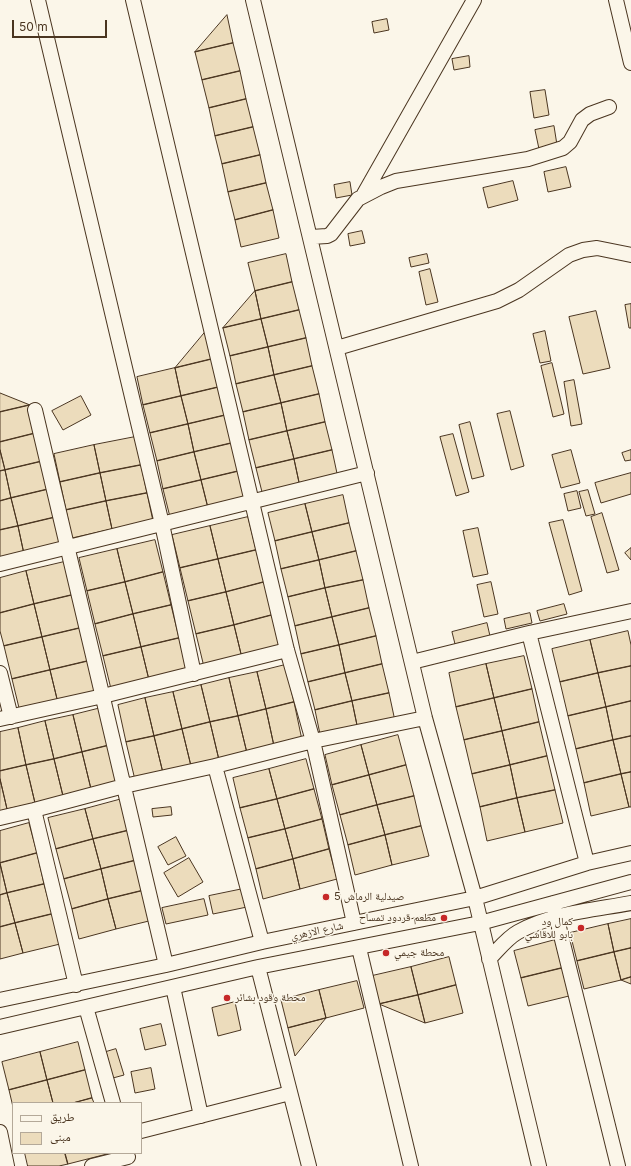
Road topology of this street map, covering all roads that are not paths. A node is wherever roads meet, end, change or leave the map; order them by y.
1 (38, 0) edge
2 (134, 0) edge
3 (254, 0) edge
4 (474, 0) edge
5 (616, 0) edge
6 (631, 63) edge
7 (609, 107) dead end
8 (364, 194) junction
9 (311, 237) junction
10 (631, 255) edge
11 (337, 348) junction
12 (35, 410) dead end
13 (367, 473) junction
14 (253, 501) junction
15 (162, 524) junction
16 (68, 548) junction
17 (0, 564) edge
18 (631, 611) edge
19 (529, 633) junction
20 (287, 650) junction
21 (412, 662) junction
22 (0, 673) edge
23 (194, 674) junction
24 (103, 696) junction
25 (5, 718) edge
26 (425, 718) junction
27 (314, 741) junction
28 (215, 766) junction
29 (124, 786) junction
30 (34, 810) junction
31 (0, 818) edge
32 (631, 853) edge
33 (587, 863) junction
34 (631, 882) edge
35 (475, 898) junction
36 (631, 903) edge
37 (555, 910) junction
38 (354, 923) junction
39 (480, 923) junction
40 (262, 942) junction
41 (359, 948) junction
42 (489, 959) junction
43 (166, 965) junction
44 (258, 967) junction
45 (76, 985) junction
46 (173, 987) junction
47 (0, 1000) edge
48 (86, 1007) junction
49 (0, 1027) edge
50 (290, 1093) junction
51 (113, 1102) edge
52 (201, 1116) junction
53 (142, 1131) edge
54 (0, 1132) edge
55 (129, 1159) edge
56 (7, 1166) edge
57 (92, 1166) edge
58 (309, 1166) edge
59 (411, 1166) edge
60 (539, 1166) edge
61 (618, 1166) edge

1 - 15 street
2 - 14 street
3 - 9 street
4 - 8 street
5 - 6 street
7 - 8 street
8 - 9 street
9 - 11 street
10 - 11 street
11 - 13 street
12 - 16 street
13 - 14 street
13 - 21 street
14 - 15 street
14 - 20 street
15 - 16 street
15 - 23 street
16 - 17 street
16 - 24 street
18 - 19 street
19 - 21 street
19 - 33 street
20 - 23 street
20 - 27 street
21 - 26 street
22 - 25 street
23 - 24 street
24 - 25 street
24 - 29 street
26 - 27 street
26 - 35 street
27 - 28 street
27 - 38 street
28 - 29 street
28 - 40 street
29 - 30 street
29 - 43 street
30 - 31 street
30 - 45 street
32 - 33 street, شارع الازهري
33 - 35 street, شارع الازهري
34 - 37 street
35 - 38 street, شارع الازهري
35 - 39 street
36 - 37 street
37 - 39 street
37 - 42 street
37 - 61 street
38 - 40 street, شارع الازهري
39 - 41 street
39 - 42 street
40 - 43 street, شارع الازهري
41 - 44 street
41 - 59 street
42 - 60 street
43 - 45 street, شارع الازهري
44 - 46 street
44 - 50 street
45 - 47 street, شارع الازهري
46 - 48 street
46 - 52 street
48 - 49 street
48 - 51 street
50 - 52 street
50 - 58 street
52 - 53 street
54 - 56 street
55 - 57 street

